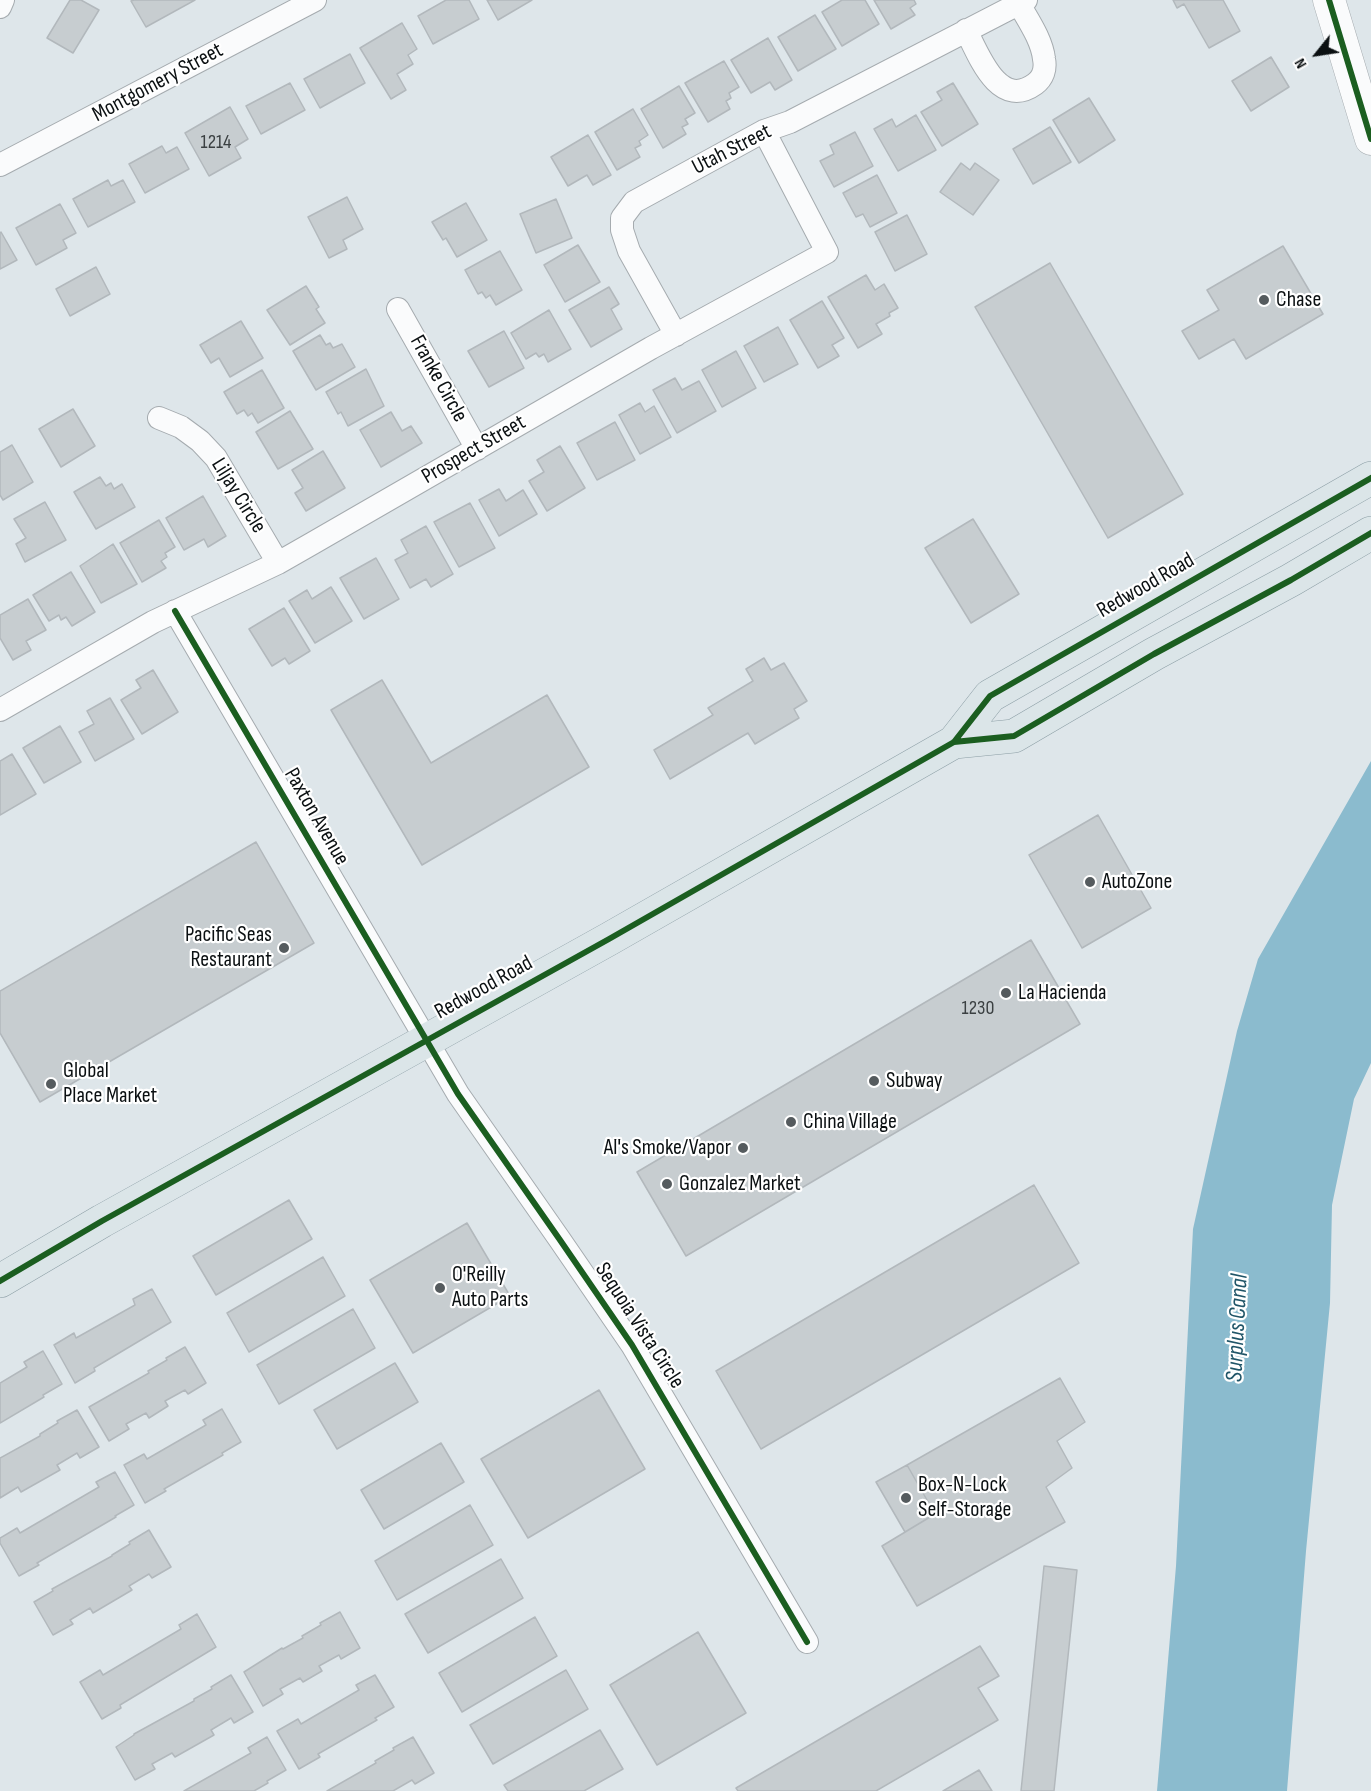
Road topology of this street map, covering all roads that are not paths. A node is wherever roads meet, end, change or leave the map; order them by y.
1 (3, 0) edge
2 (315, 0) edge
3 (1329, 0) edge
4 (1023, 2) edge
5 (0, 7) edge
6 (966, 30) junction
7 (764, 131) junction
8 (1371, 139) edge
9 (0, 165) edge
10 (398, 309) dead end
11 (676, 335) junction
12 (159, 418) dead end
13 (477, 448) junction
14 (1371, 478) edge
15 (1371, 533) edge
16 (278, 563) junction
17 (175, 611) junction
18 (0, 710) edge
19 (954, 742) junction
20 (425, 1041) junction
21 (0, 1281) edge
22 (807, 1642) dead end

1 - 5 street
2 - 9 street, Montgomery Street
3 - 8 main road
4 - 6 street, Utah Street
4 - 6 street, Utah Street
6 - 7 street, Utah Street
7 - 11 street, Utah Street
7 - 11 street, Prospect Street
10 - 13 street, Franke Circle
11 - 13 street, Prospect Street
12 - 16 street, Liljay Circle
13 - 16 street, Prospect Street
14 - 19 main road, Redwood Road
15 - 19 main road, Redwood Road
16 - 17 street, Prospect Street
17 - 18 street, Prospect Street
17 - 20 street, Paxton Avenue
19 - 20 main road, Redwood Road
20 - 21 main road, Redwood Road
20 - 22 street, Sequoia Vista Circle

